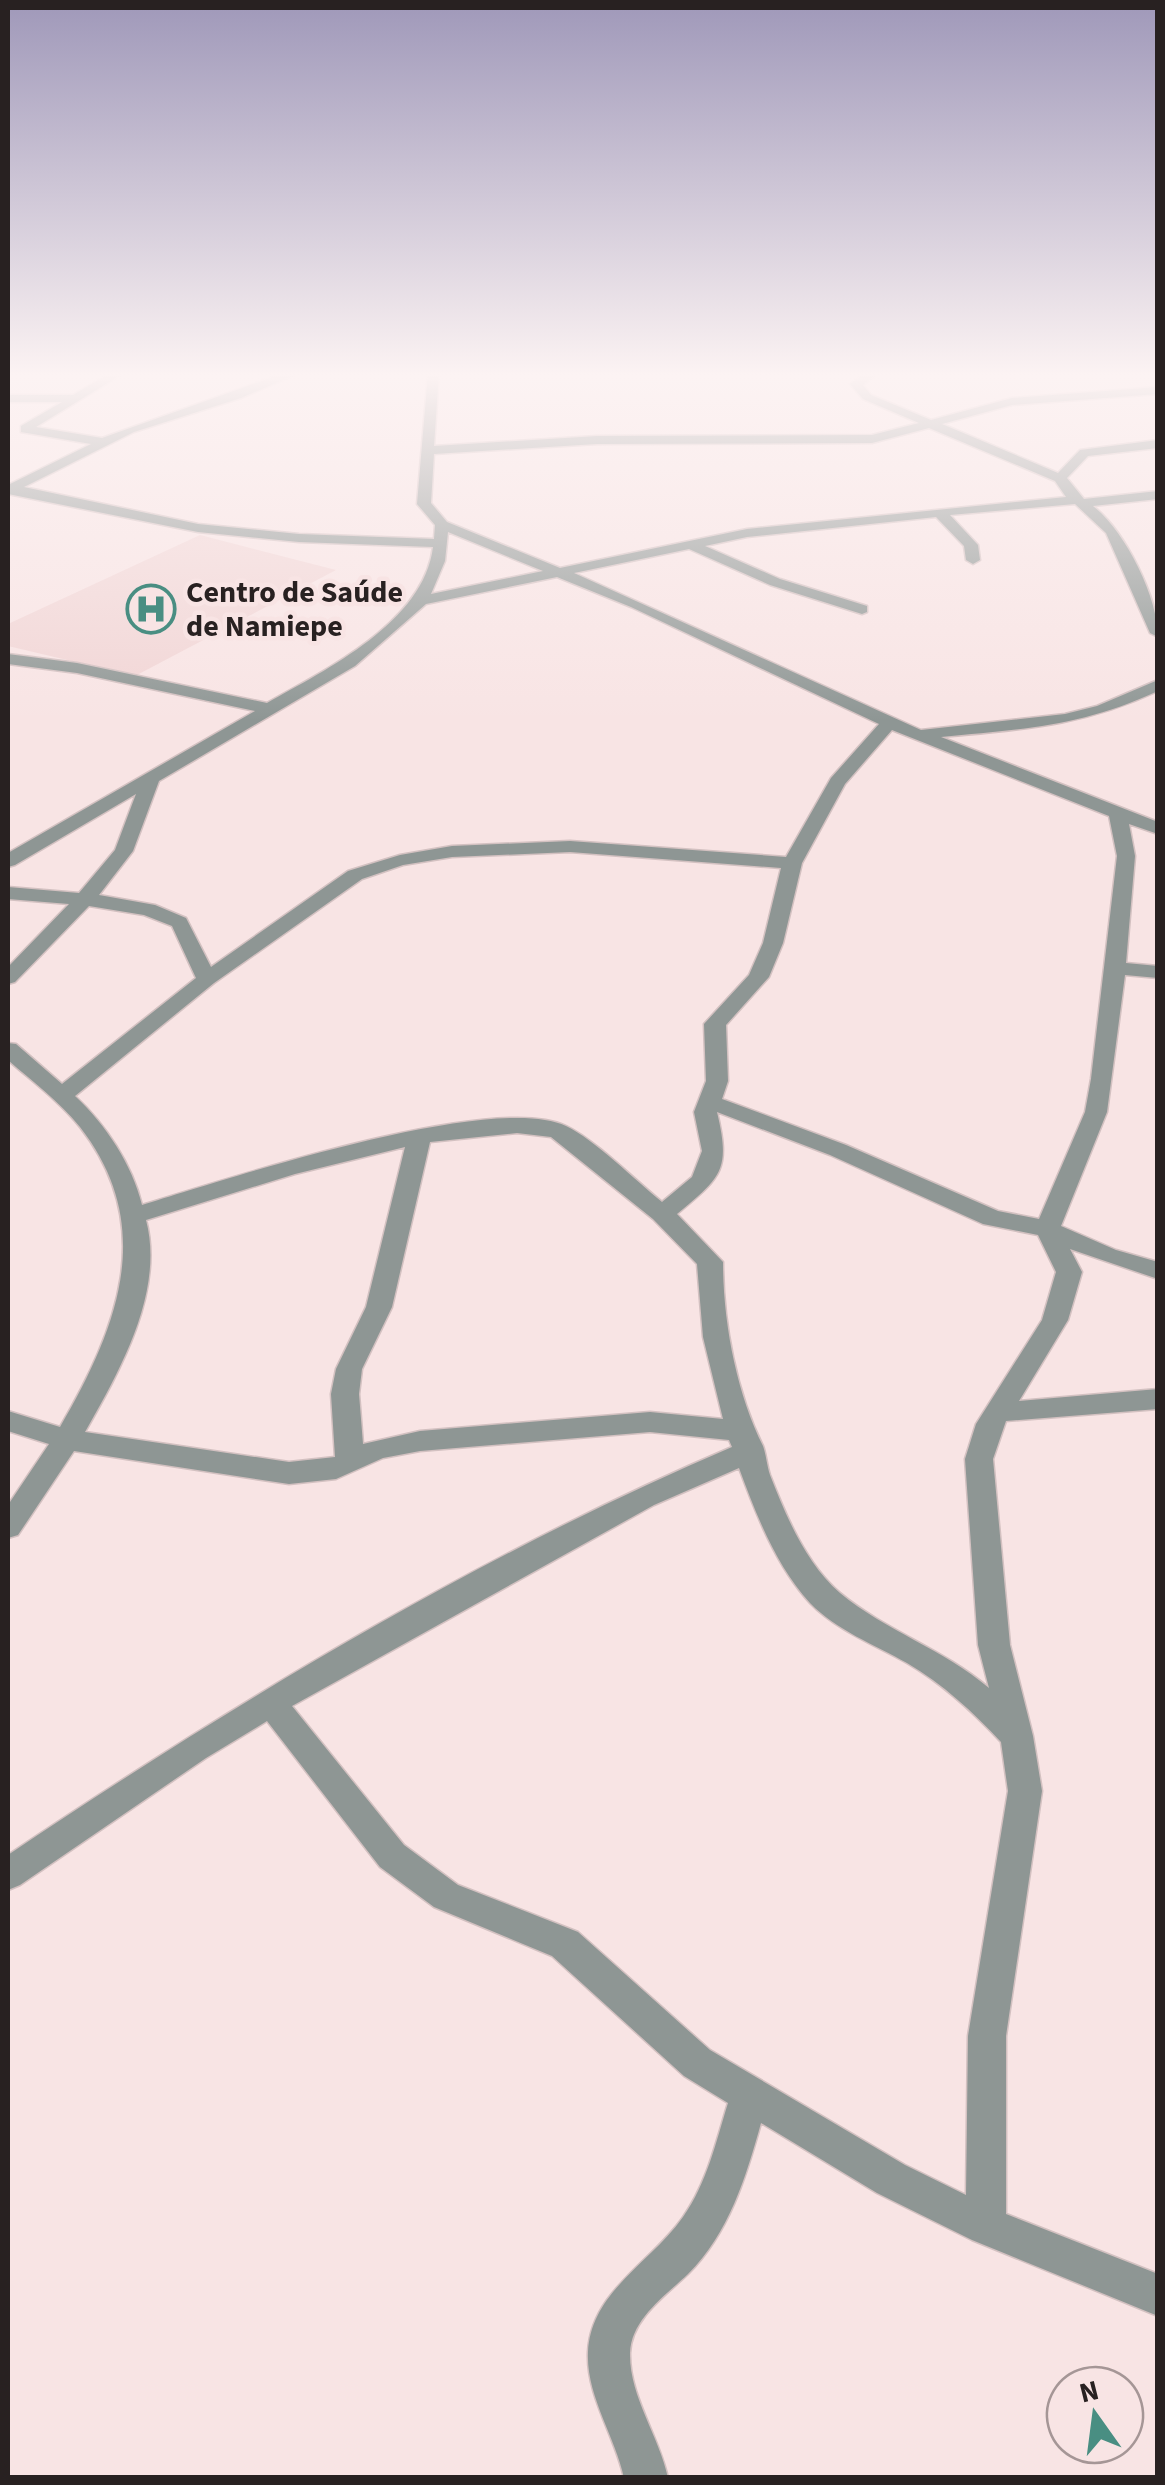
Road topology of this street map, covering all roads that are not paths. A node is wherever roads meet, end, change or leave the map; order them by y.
1 (9, 489) edge
2 (426, 489) edge
3 (1069, 489) edge
4 (1158, 495) edge
5 (1079, 502) junction
6 (938, 511) junction
7 (442, 534) junction
8 (691, 544) junction
9 (973, 560) dead end
10 (566, 574) junction
11 (421, 601) junction
12 (862, 609) dead end
13 (1154, 623) edge
14 (8, 659) edge
15 (1158, 685) edge
16 (270, 709) junction
17 (889, 723) junction
18 (920, 734) junction
19 (151, 778) junction
20 (1118, 815) junction
21 (1158, 829) edge
22 (8, 861) edge
23 (792, 864) junction
24 (8, 894) edge
25 (83, 900) junction
26 (1114, 968) junction
27 (1158, 972) edge
28 (8, 978) edge
29 (207, 979) junction
30 (8, 1049) edge
31 (60, 1097) junction
32 (707, 1102) junction
33 (419, 1139) junction
34 (662, 1214) junction
35 (135, 1216) junction
36 (1047, 1229) junction
37 (1158, 1271) edge
38 (1158, 1399) edge
39 (998, 1412) junction
40 (8, 1421) edge
41 (66, 1439) junction
42 (747, 1441) junction
43 (350, 1464) junction
44 (8, 1527) edge
45 (270, 1702) junction
46 (1018, 1736) junction
47 (8, 1874) edge
48 (749, 2096) junction
49 (986, 2226) junction
50 (1158, 2295) edge
51 (646, 2478) edge

1 - 7 street
2 - 7 street
3 - 5 street
4 - 5 street
5 - 6 street
5 - 13 street
6 - 8 street
6 - 9 street
7 - 10 street
7 - 11 street
8 - 10 street
8 - 12 street
10 - 11 street
10 - 17 street
11 - 16 street
14 - 16 street
15 - 18 street
16 - 19 street
17 - 18 street
17 - 23 street
18 - 20 street
19 - 22 street
19 - 25 street
20 - 21 street
20 - 26 street
23 - 29 street
23 - 32 street
24 - 25 street
25 - 28 street
25 - 29 street
26 - 27 street
26 - 36 street
29 - 31 street
30 - 31 street
31 - 35 street
32 - 34 street
32 - 36 street
33 - 34 street
33 - 35 street
33 - 43 street
34 - 42 street
35 - 41 street
36 - 37 street
36 - 39 street
38 - 39 street
39 - 46 street
40 - 41 street
41 - 43 street
41 - 44 street
42 - 43 street
42 - 45 street
42 - 46 street
45 - 47 street
45 - 48 street
46 - 49 street
48 - 49 street
48 - 51 street
49 - 50 street

